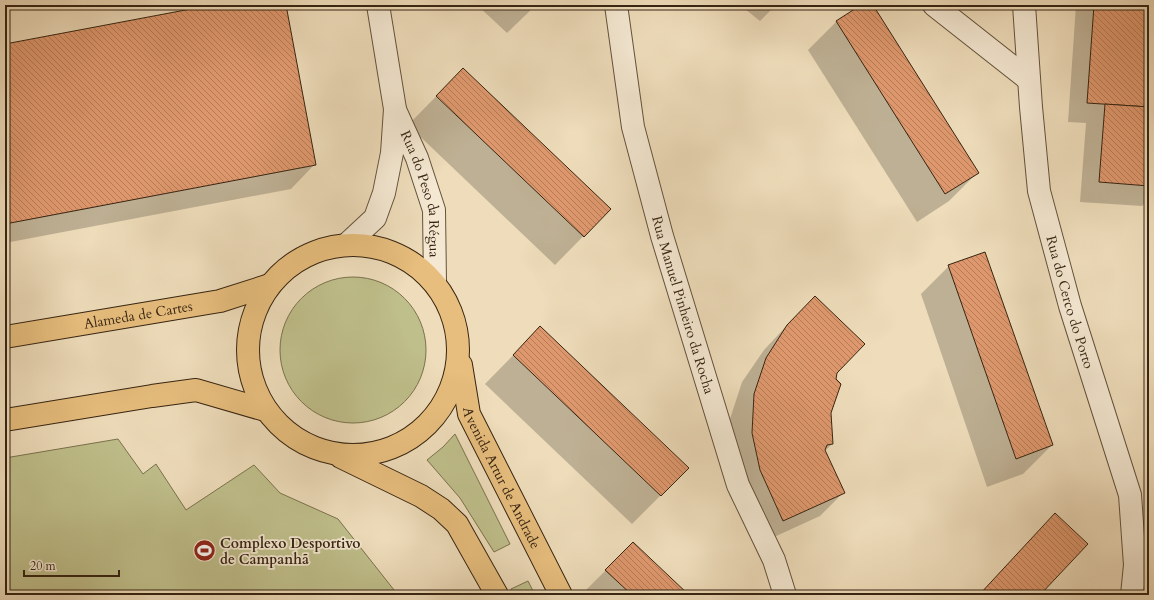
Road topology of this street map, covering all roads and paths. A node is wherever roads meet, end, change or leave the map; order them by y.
1 (378, 5) edge
2 (616, 5) edge
3 (934, 5) edge
4 (1024, 5) edge
5 (1029, 80) junction
6 (395, 109) junction
7 (346, 245) junction
8 (435, 282) junction
9 (270, 285) junction
10 (5, 337) edge
11 (459, 354) junction
12 (265, 410) junction
13 (5, 420) edge
14 (338, 455) junction
15 (497, 595) edge
16 (561, 595) edge
17 (785, 595) edge
18 (1132, 595) edge

1 - 6 street, Rua do Peso da Régua
2 - 17 street, Rua Manuel Pinheiro da Rocha
3 - 5 street
4 - 5 street, Rua do Cerco do Porto
5 - 18 street, Rua do Cerco do Porto
6 - 7 street, Rua do Peso da Régua
6 - 8 street, Rua do Peso da Régua
7 - 8 main road
7 - 9 main road
8 - 11 main road
9 - 10 main road, Alameda de Cartes
9 - 12 main road
11 - 14 main road
11 - 16 main road, Avenida Artur de Andrade
12 - 13 main road
12 - 14 main road
14 - 15 main road

